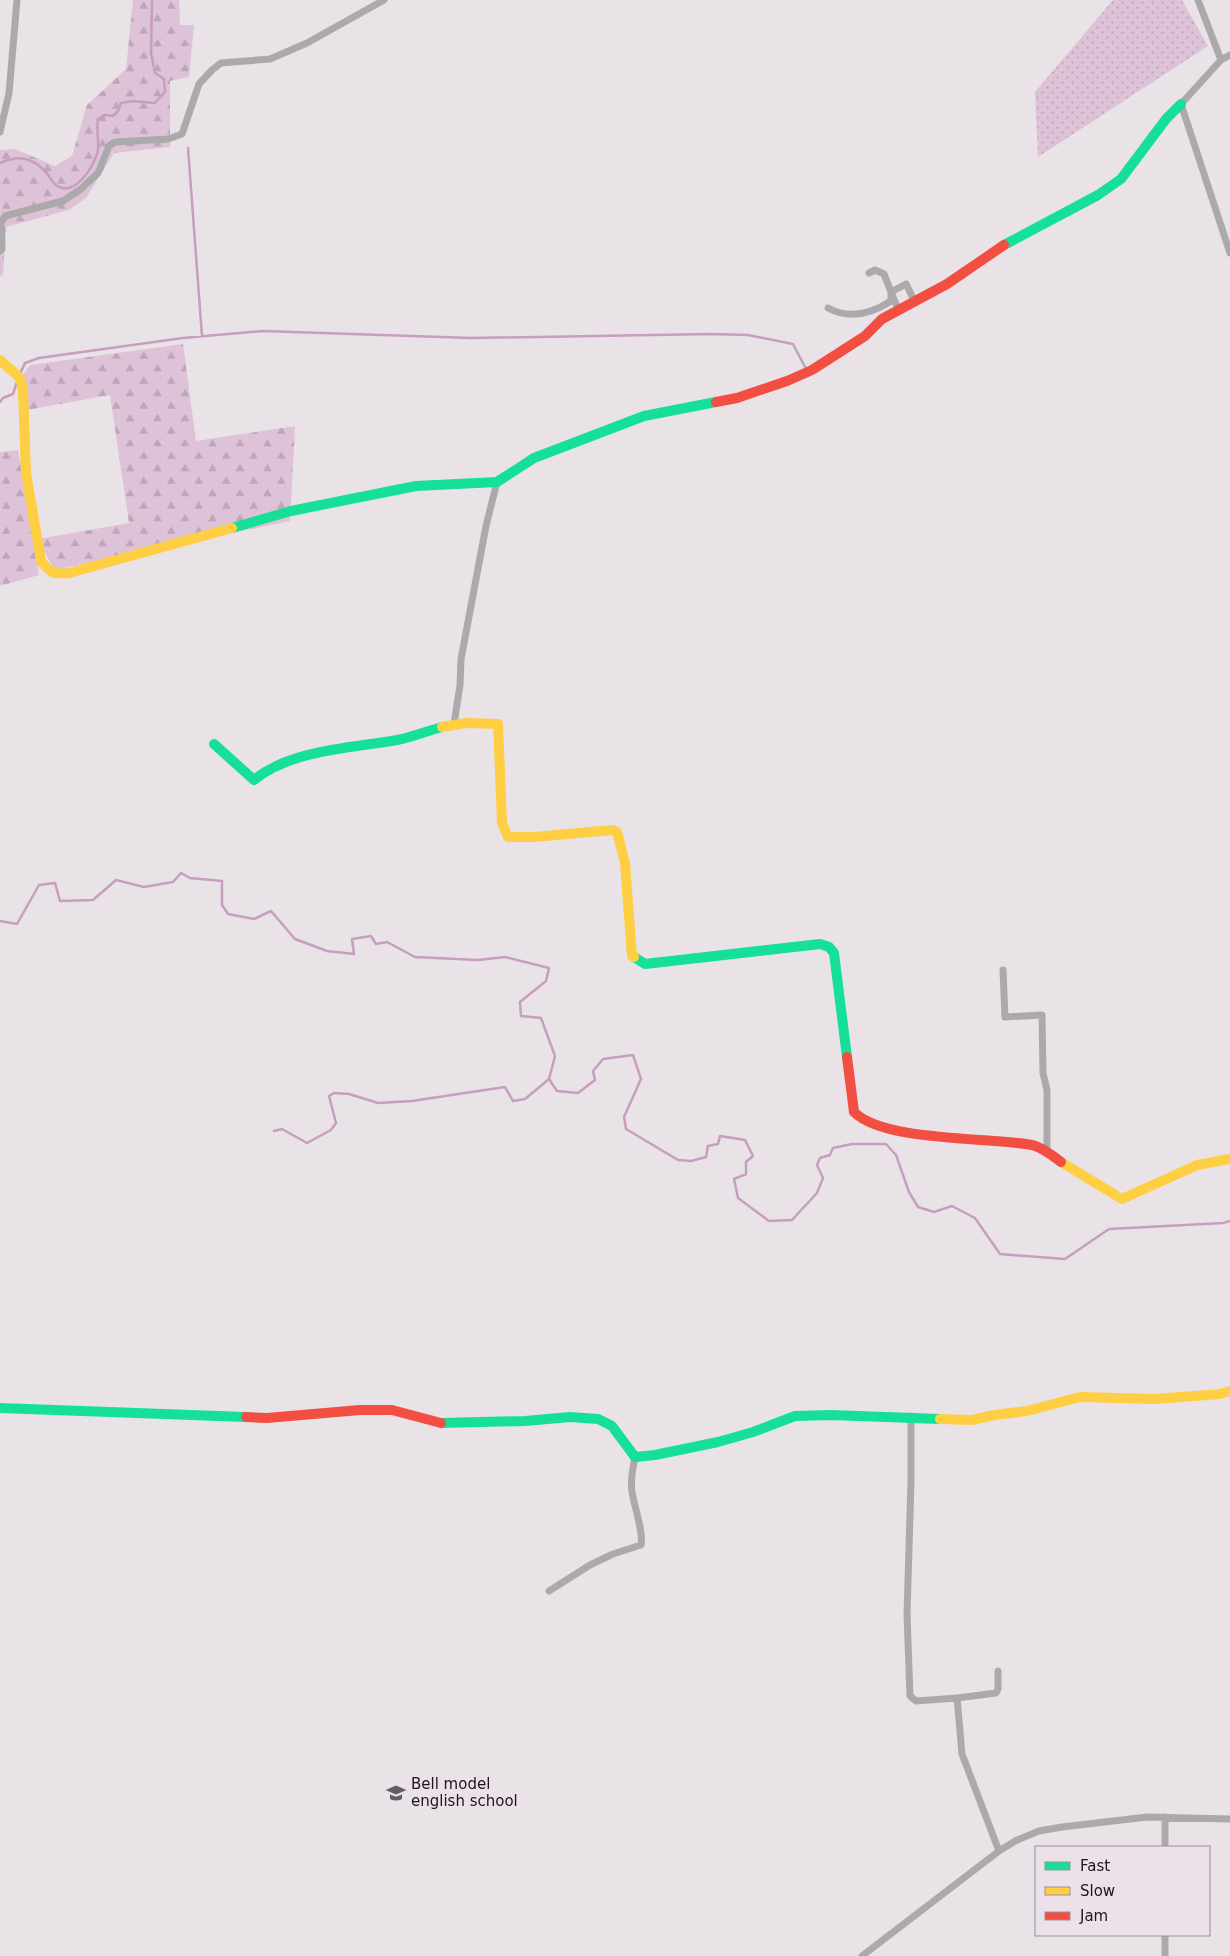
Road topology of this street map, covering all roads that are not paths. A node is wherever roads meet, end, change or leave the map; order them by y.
1 (17, 0) edge
2 (384, 0) edge
3 (1198, 0) edge
4 (1230, 55) edge
5 (1221, 60) junction
6 (1181, 104) junction
7 (0, 132) edge
8 (0, 251) edge
9 (1230, 253) edge
10 (869, 273) dead end
11 (891, 292) junction
12 (915, 302) junction
13 (828, 308) dead end
14 (899, 311) junction
15 (0, 360) edge
16 (497, 482) junction
17 (454, 724) junction
18 (214, 744) dead end
19 (1003, 970) dead end
20 (1047, 1152) junction
21 (1230, 1159) edge
22 (1230, 1391) edge
23 (0, 1408) edge
24 (911, 1416) junction
25 (635, 1457) junction
26 (549, 1591) dead end
27 (998, 1671) dead end
28 (957, 1698) junction
29 (1166, 1817) junction
30 (1230, 1819) edge
31 (1165, 1846) edge
32 (1000, 1851) junction
33 (1165, 1936) edge
34 (862, 1956) edge
35 (1164, 1956) edge

1 - 7 street
2 - 8 street
3 - 5 street
4 - 5 street
5 - 6 street
6 - 9 street
6 - 12 street
10 - 11 street
11 - 12 street
11 - 13 street
11 - 14 street
12 - 14 street
14 - 16 street
15 - 16 street
16 - 17 street
17 - 18 street
17 - 20 street
19 - 20 street
20 - 21 street
22 - 24 street
23 - 25 street
24 - 25 street
24 - 28 street
25 - 26 street
27 - 28 street
28 - 32 street
29 - 30 street
29 - 31 street
29 - 32 street
32 - 34 street
33 - 35 street

